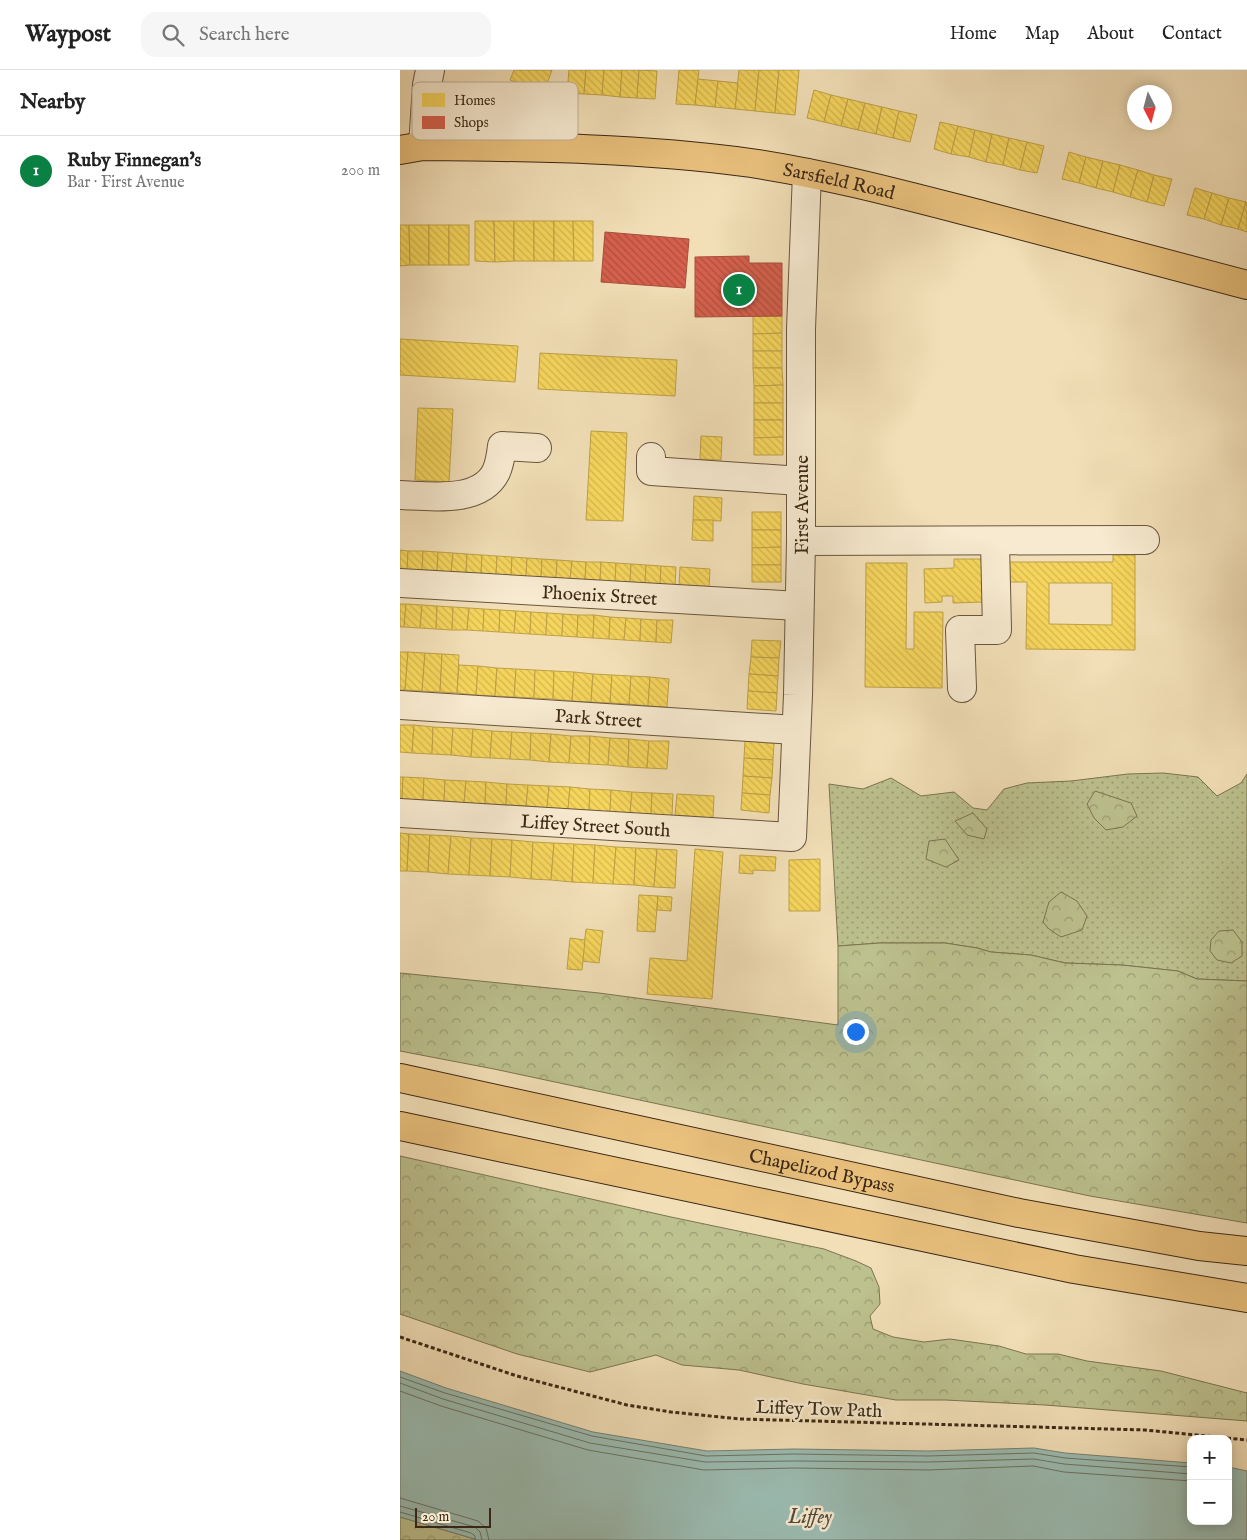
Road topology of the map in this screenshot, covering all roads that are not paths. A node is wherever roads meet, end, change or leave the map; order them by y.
1 (412, 133) edge
2 (408, 146) edge
3 (807, 173) junction
4 (1247, 285) edge
5 (537, 448) dead end
6 (651, 457) dead end
7 (802, 481) junction
8 (400, 495) edge
9 (1145, 540) dead end
10 (801, 541) junction
11 (995, 542) junction
12 (400, 583) edge
13 (799, 606) junction
14 (962, 688) dead end
15 (400, 705) edge
16 (796, 730) junction
17 (400, 812) edge
18 (792, 837) joint
19 (400, 1078) edge
20 (400, 1126) edge
21 (1247, 1251) edge
22 (1247, 1298) edge

1 - 2 street
2 - 3 main road, Sarsfield Road
3 - 4 main road, Sarsfield Road
3 - 7 street, First Avenue
5 - 8 street
6 - 7 street
7 - 10 street, First Avenue
9 - 11 street
10 - 11 street
10 - 13 street, First Avenue
11 - 14 street
12 - 13 street, Phoenix Street
13 - 16 street, First Avenue
15 - 16 street, Park Street
16 - 18 street, First Avenue
17 - 18 street, Liffey Street South
19 - 21 main road, Chapelizod Bypass
20 - 22 main road

